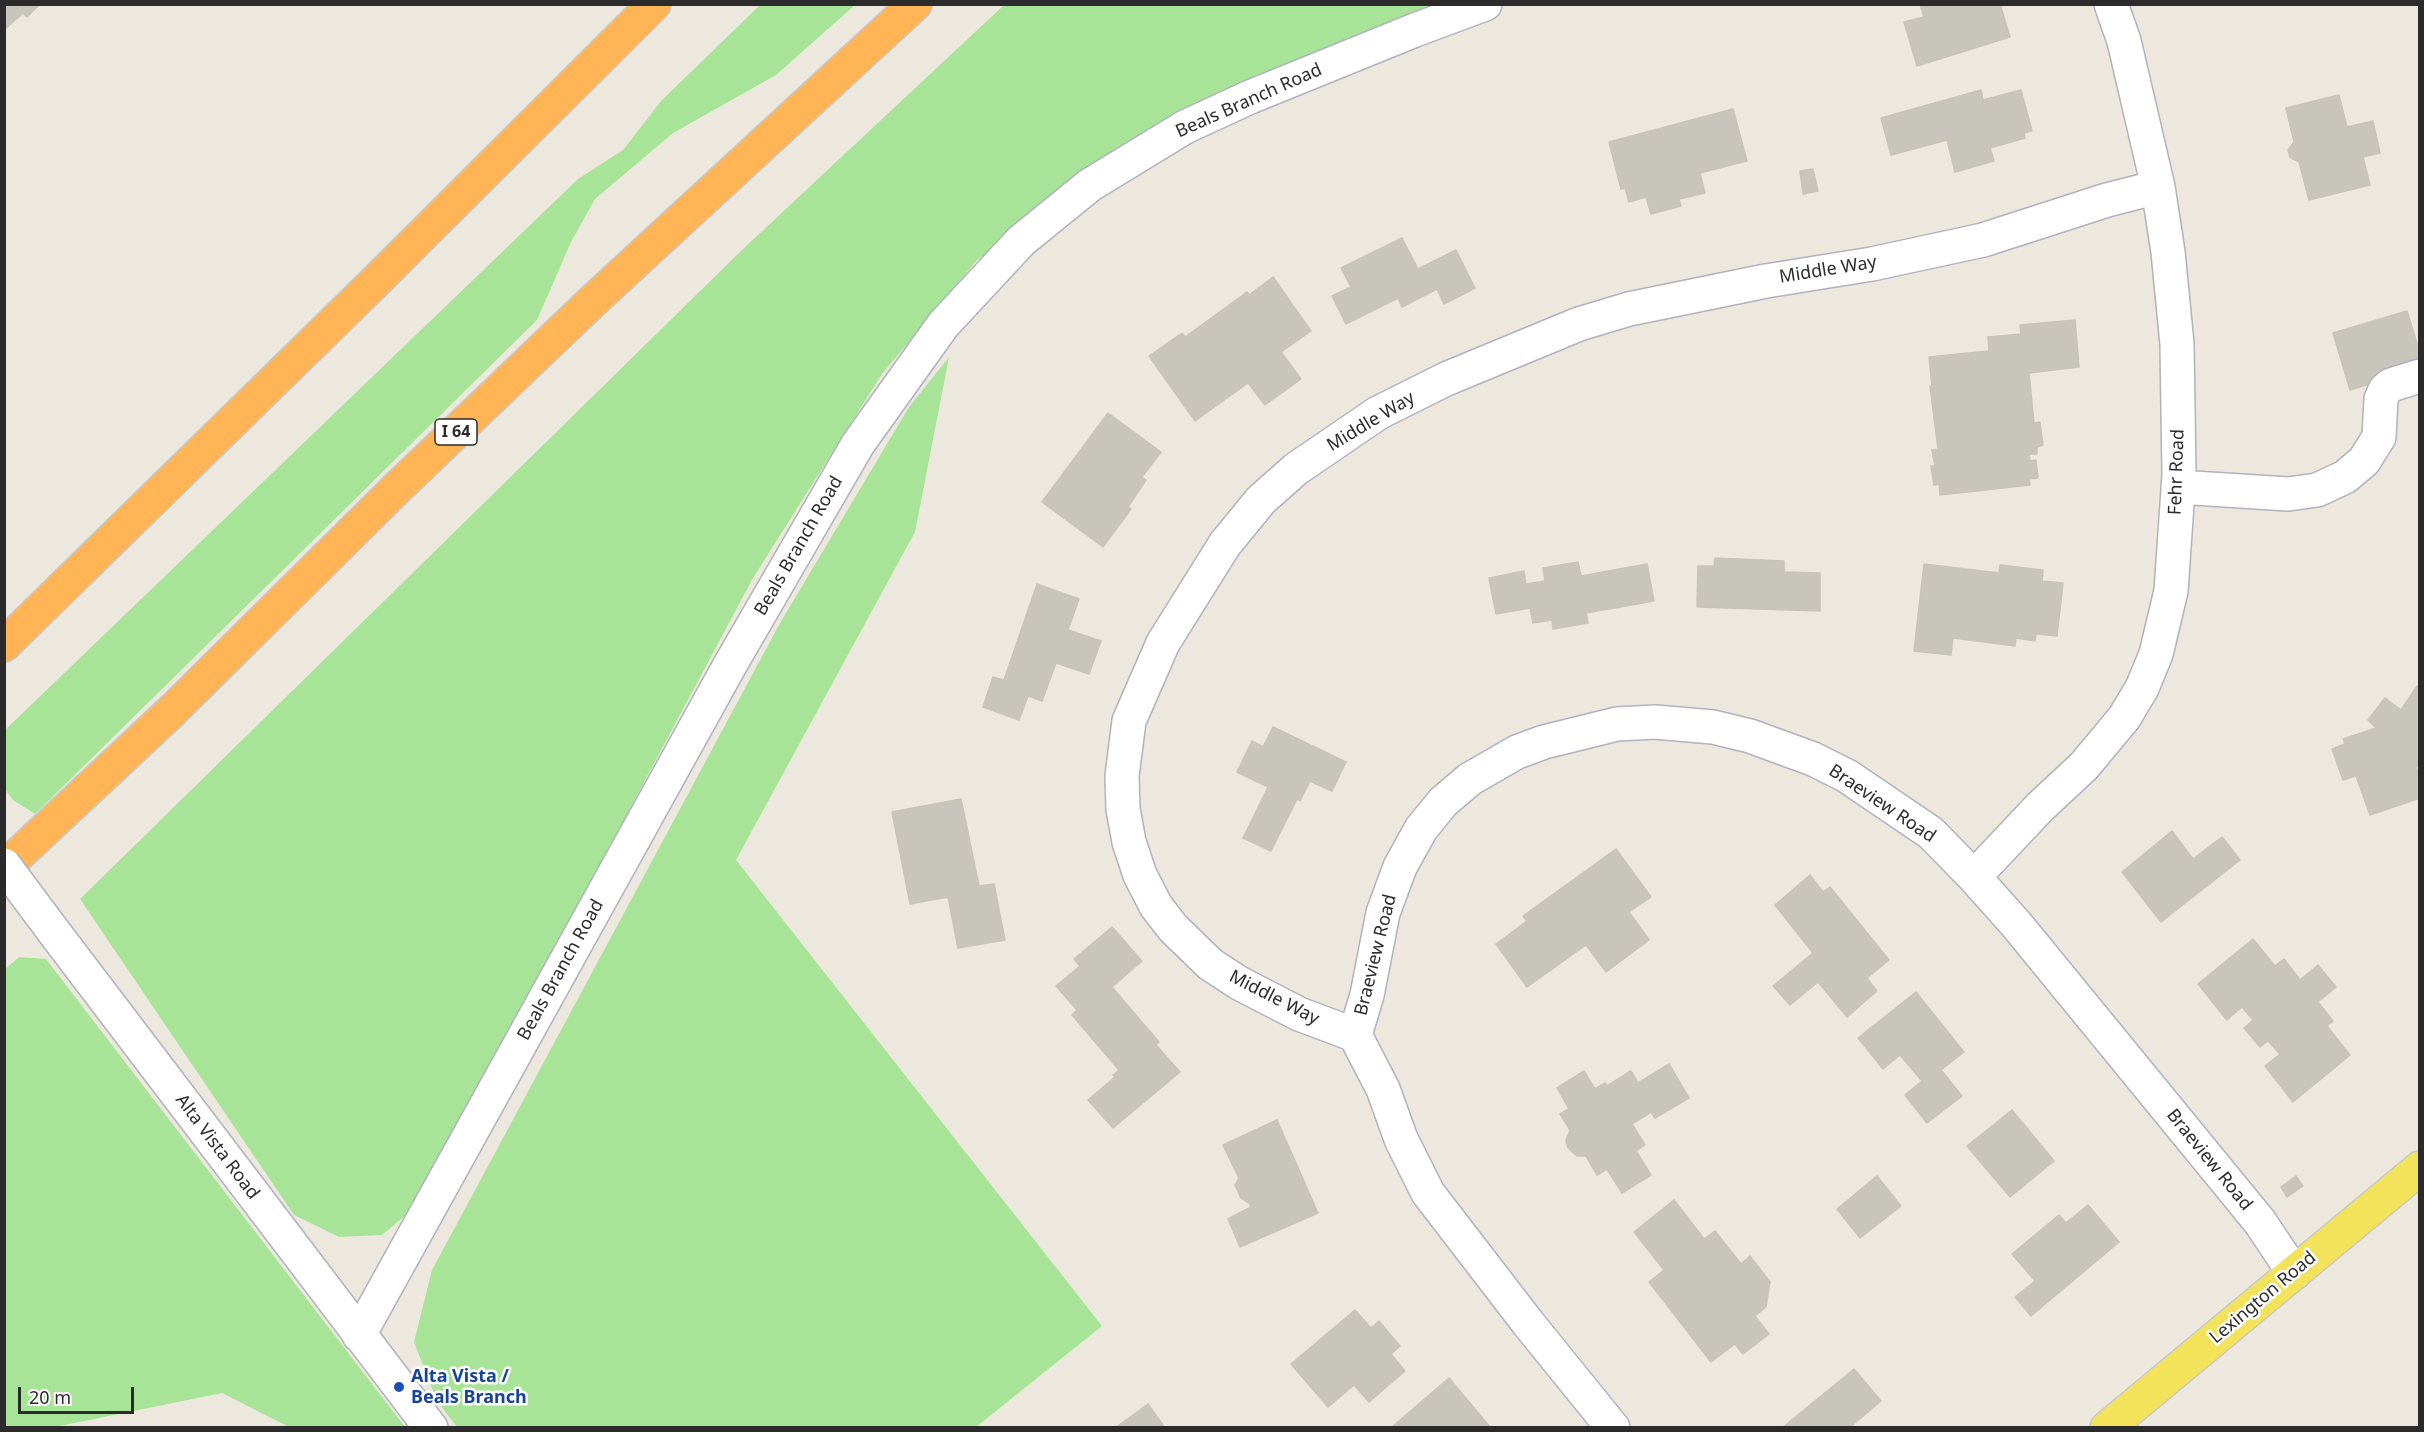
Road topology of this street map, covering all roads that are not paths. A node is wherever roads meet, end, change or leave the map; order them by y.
1 (654, 4) edge
2 (915, 4) edge
3 (1485, 4) edge
4 (2111, 4) edge
5 (2158, 187) junction
6 (2420, 376) edge
7 (2178, 487) junction
8 (4, 645) edge
9 (4, 867) edge
10 (1974, 877) junction
11 (1355, 1035) junction
12 (2420, 1168) edge
13 (2295, 1273) junction
14 (360, 1335) junction
15 (431, 1428) edge
16 (1613, 1428) edge
17 (2107, 1428) edge

1 - 8 highway
2 - 9 highway, I 64
3 - 14 street, Beals Branch Road
4 - 5 street, Fehr Road
5 - 7 street, Fehr Road
5 - 11 street, Middle Way
6 - 7 street
7 - 10 street, Fehr Road
9 - 14 street, Alta Vista Road, bridge
10 - 11 street, Braeview Road
10 - 13 street, Braeview Road
11 - 16 street, Braeview Road
12 - 13 main road, Lexington Road
13 - 17 main road, Lexington Road
14 - 15 street, Alta Vista Road

